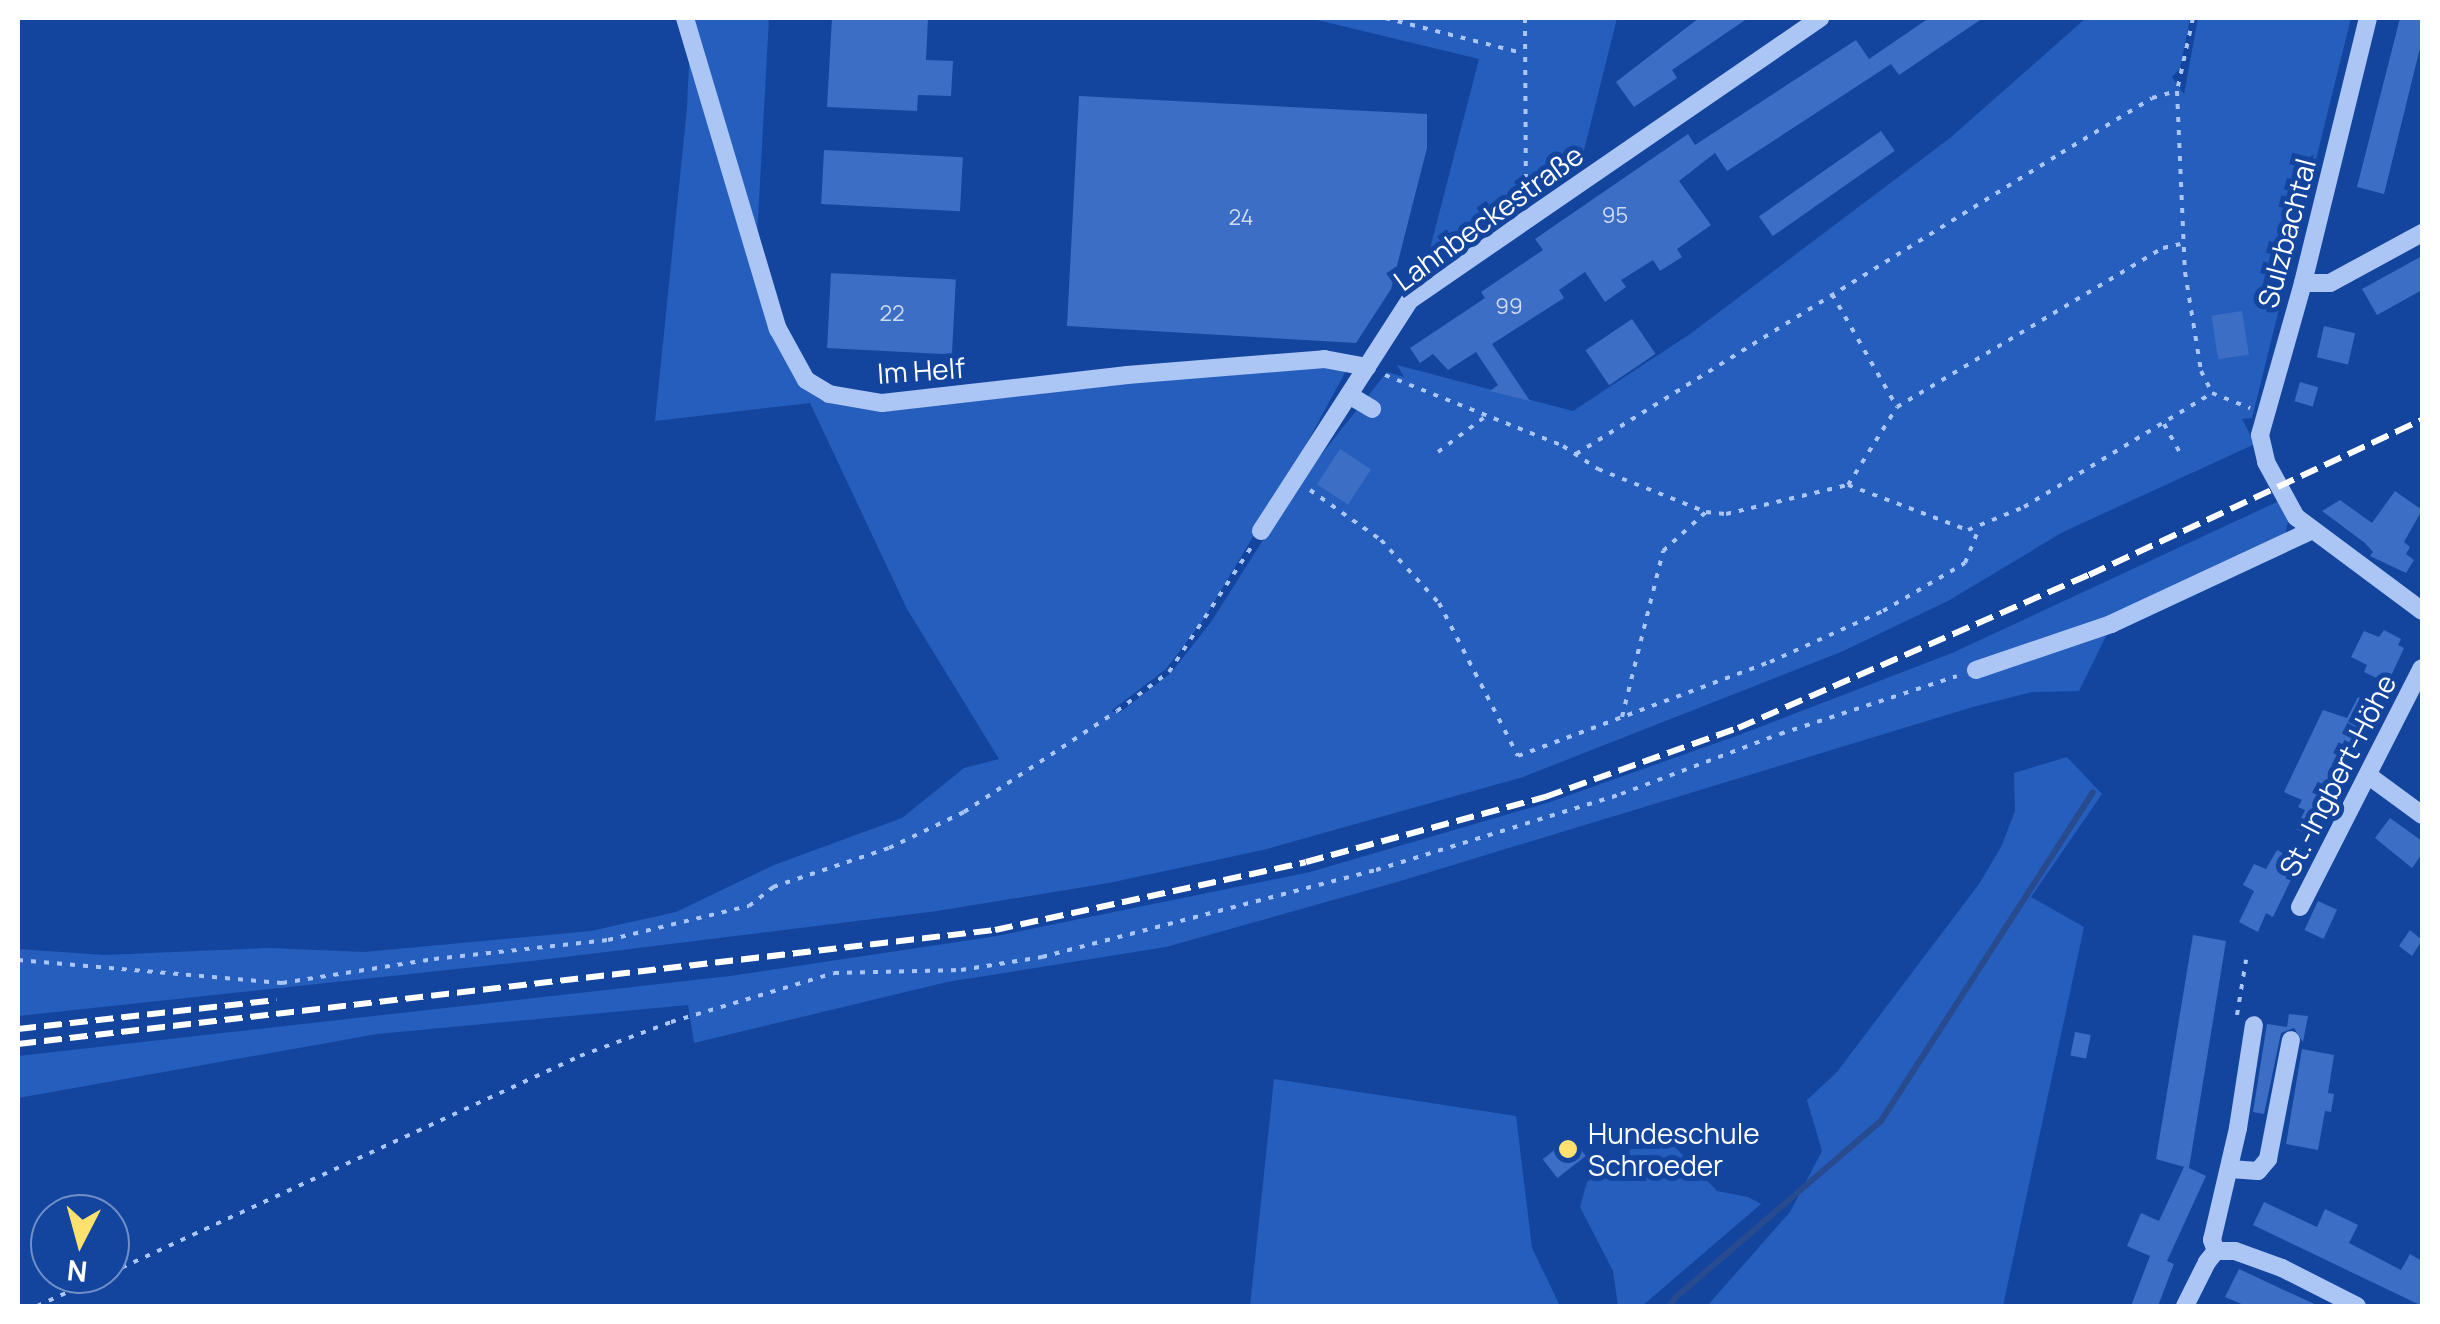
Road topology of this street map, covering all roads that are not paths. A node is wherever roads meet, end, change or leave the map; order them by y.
1 (684, 18) edge
2 (1820, 18) edge
3 (2368, 18) edge
4 (1798, 24) edge
5 (2422, 233) edge
6 (2304, 282) junction
7 (1367, 368) junction
8 (1350, 394) junction
9 (1372, 410) dead end
10 (2310, 531) junction
11 (1261, 532) road end
12 (2422, 611) edge
13 (2422, 668) edge
14 (1976, 670) road end
15 (2369, 776) junction
16 (2422, 815) edge
17 (2300, 906) dead end
18 (2254, 1026) dead end
19 (2291, 1040) dead end
20 (2230, 1170) junction
21 (2216, 1251) junction
22 (2185, 1306) edge
23 (2357, 1306) edge

1 - 7 street, Im Helf
2 - 4 street, Lahnbeckestraße
3 - 6 street, Sulzbachtal
4 - 7 street, Lahnbeckestraße
5 - 6 street
6 - 10 street, Sulzbachtal
7 - 8 street, Lahnbeckestraße
8 - 9 street
8 - 11 street, Lahnbeckestraße
10 - 12 street
10 - 14 street
13 - 15 street, St.-Ingbert-Höhe
15 - 16 street
15 - 17 street, St.-Ingbert-Höhe
18 - 20 street
19 - 20 street
20 - 21 street
21 - 22 street
21 - 23 street

